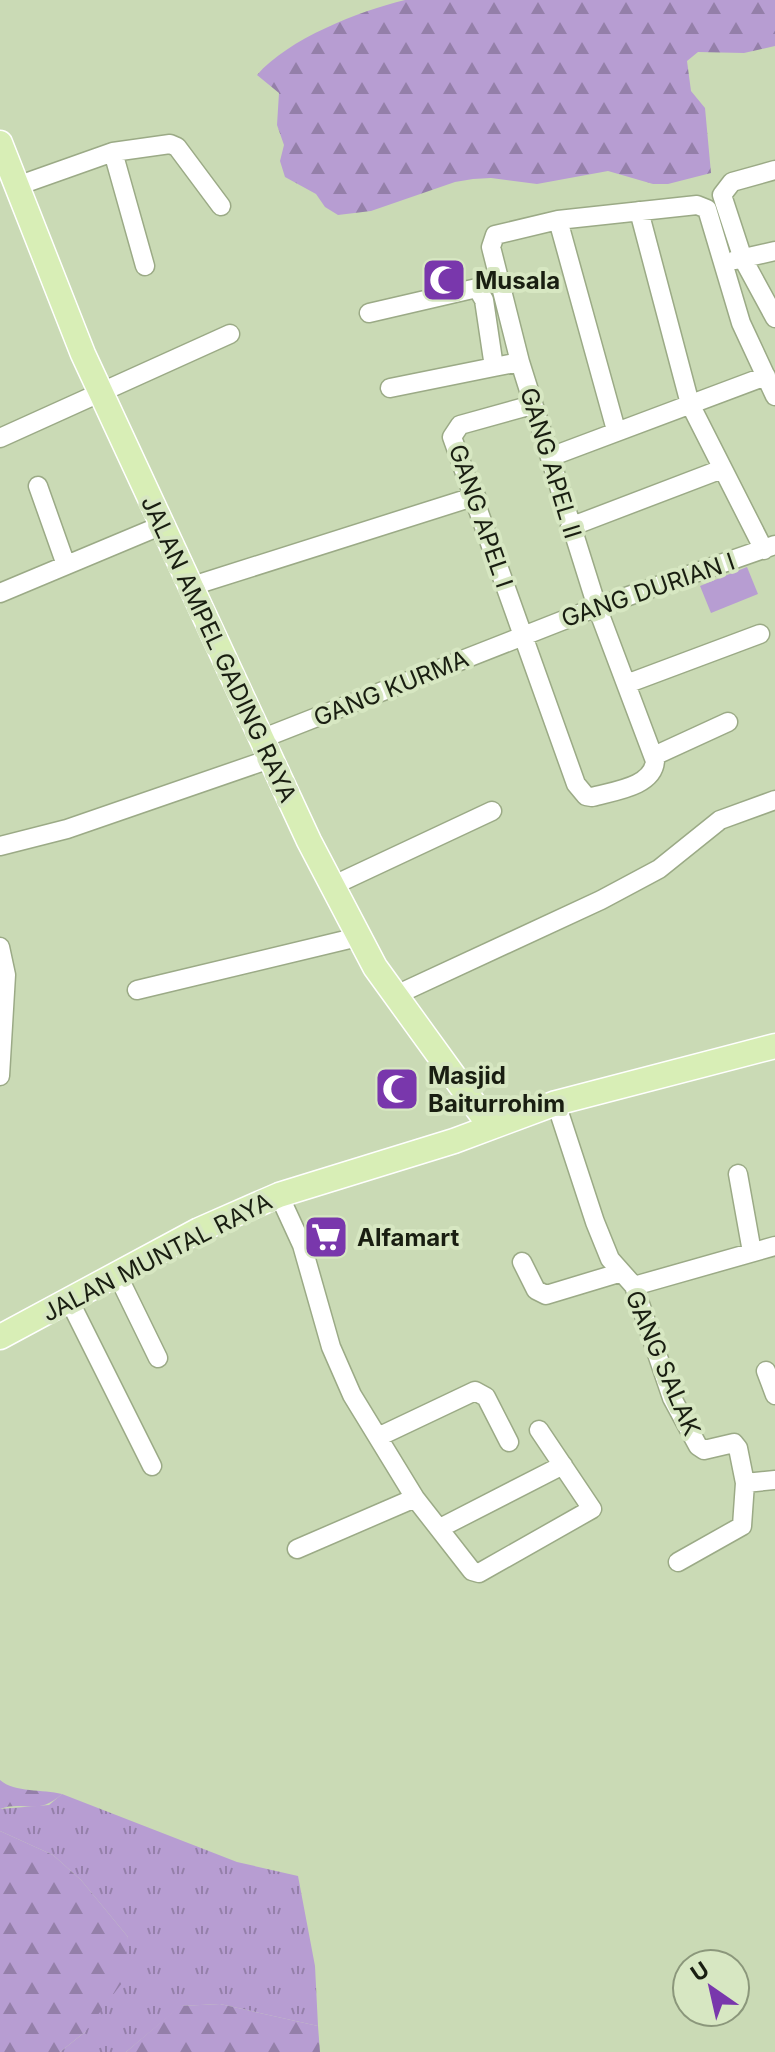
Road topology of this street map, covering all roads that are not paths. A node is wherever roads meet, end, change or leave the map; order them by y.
1 (0, 143) edge
2 (113, 152) junction
3 (775, 170) edge
4 (17, 186) junction
5 (221, 206) dead end
6 (639, 211) junction
7 (558, 220) junction
8 (775, 251) edge
9 (734, 260) junction
10 (145, 266) dead end
11 (369, 313) dead end
12 (775, 318) edge
13 (230, 334) dead end
14 (520, 362) junction
15 (494, 367) junction
16 (766, 376) junction
17 (390, 388) dead end
18 (101, 394) junction
19 (775, 396) edge
20 (690, 404) junction
21 (532, 405) junction
22 (616, 430) junction
23 (0, 438) edge
24 (550, 457) junction
25 (722, 469) junction
26 (38, 486) dead end
27 (476, 496) junction
28 (160, 526) junction
29 (570, 527) junction
30 (770, 548) edge
31 (66, 565) junction
32 (189, 587) junction
33 (0, 593) edge
34 (597, 607) junction
35 (760, 634) dead end
36 (521, 636) junction
37 (629, 683) junction
38 (728, 722) dead end
39 (266, 749) junction
40 (654, 756) junction
41 (775, 800) edge
42 (492, 811) dead end
43 (0, 846) edge
44 (332, 886) junction
45 (358, 937) junction
46 (0, 947) edge
47 (137, 990) dead end
48 (396, 995) junction
49 (775, 1046) edge
50 (0, 1076) edge
51 (556, 1103) junction
52 (490, 1126) junction
53 (738, 1174) dead end
54 (279, 1195) junction
55 (775, 1246) edge
56 (752, 1252) junction
57 (522, 1262) dead end
58 (619, 1273) junction
59 (118, 1276) junction
60 (634, 1286) junction
61 (69, 1300) junction
62 (0, 1337) edge
63 (158, 1358) dead end
64 (766, 1371) dead end
65 (775, 1395) edge
66 (539, 1430) dead end
67 (378, 1437) junction
68 (509, 1442) dead end
69 (563, 1465) junction
70 (152, 1466) dead end
71 (775, 1480) edge
72 (745, 1483) junction
73 (415, 1498) junction
74 (440, 1528) junction
75 (297, 1549) dead end
76 (678, 1562) dead end

1 - 4 main road, JALAN AMPEL GADING RAYA
2 - 4 street
2 - 5 street
2 - 10 street
3 - 9 street
4 - 18 main road, JALAN AMPEL GADING RAYA
6 - 7 street
6 - 9 street
6 - 20 street
7 - 14 street
7 - 22 street
8 - 9 street
9 - 12 street
9 - 16 street
11 - 15 street, GANG APEL II
13 - 18 street
14 - 15 street, GANG APEL II
14 - 21 street, GANG APEL II
15 - 17 street
16 - 19 street
16 - 20 street
18 - 23 street
18 - 28 main road, JALAN AMPEL GADING RAYA
20 - 22 street
20 - 25 street
21 - 24 street, GANG APEL II
21 - 27 street, GANG APEL I
22 - 24 street
24 - 29 street, GANG APEL II
25 - 29 street
25 - 30 street
26 - 31 street
27 - 32 street
27 - 36 street, GANG APEL I
28 - 31 street
28 - 32 main road, JALAN AMPEL GADING RAYA
29 - 34 street, GANG APEL II
30 - 34 street, GANG DURIAN I
31 - 33 street
32 - 39 main road, JALAN AMPEL GADING RAYA
34 - 36 street, GANG DURIAN I
34 - 37 street, GANG APEL II
35 - 37 street
36 - 39 street, GANG KURMA
36 - 40 street, GANG APEL I
37 - 40 street, GANG APEL II
38 - 40 street
39 - 43 street, GANG KURMA
39 - 44 main road, JALAN AMPEL GADING RAYA
41 - 48 street
42 - 44 street
44 - 45 main road, JALAN AMPEL GADING RAYA
45 - 47 street
45 - 48 main road, JALAN AMPEL GADING RAYA
46 - 50 street
48 - 52 main road, JALAN AMPEL GADING RAYA
49 - 51 main road, JALAN MUNTAL RAYA
51 - 52 main road, JALAN MUNTAL RAYA
51 - 58 street, GANG SALAK
52 - 54 main road, JALAN MUNTAL RAYA
53 - 56 street
54 - 59 main road, JALAN MUNTAL RAYA
54 - 67 street
55 - 56 street
56 - 60 street
57 - 58 street
58 - 60 street, GANG SALAK
59 - 61 main road, JALAN MUNTAL RAYA
59 - 63 street
60 - 72 street, GANG SALAK
61 - 62 main road, JALAN MUNTAL RAYA
61 - 70 street
64 - 65 street
66 - 69 street
67 - 68 street
67 - 73 street
69 - 74 street
69 - 74 street
71 - 72 street
72 - 76 street
73 - 74 street
73 - 75 street

